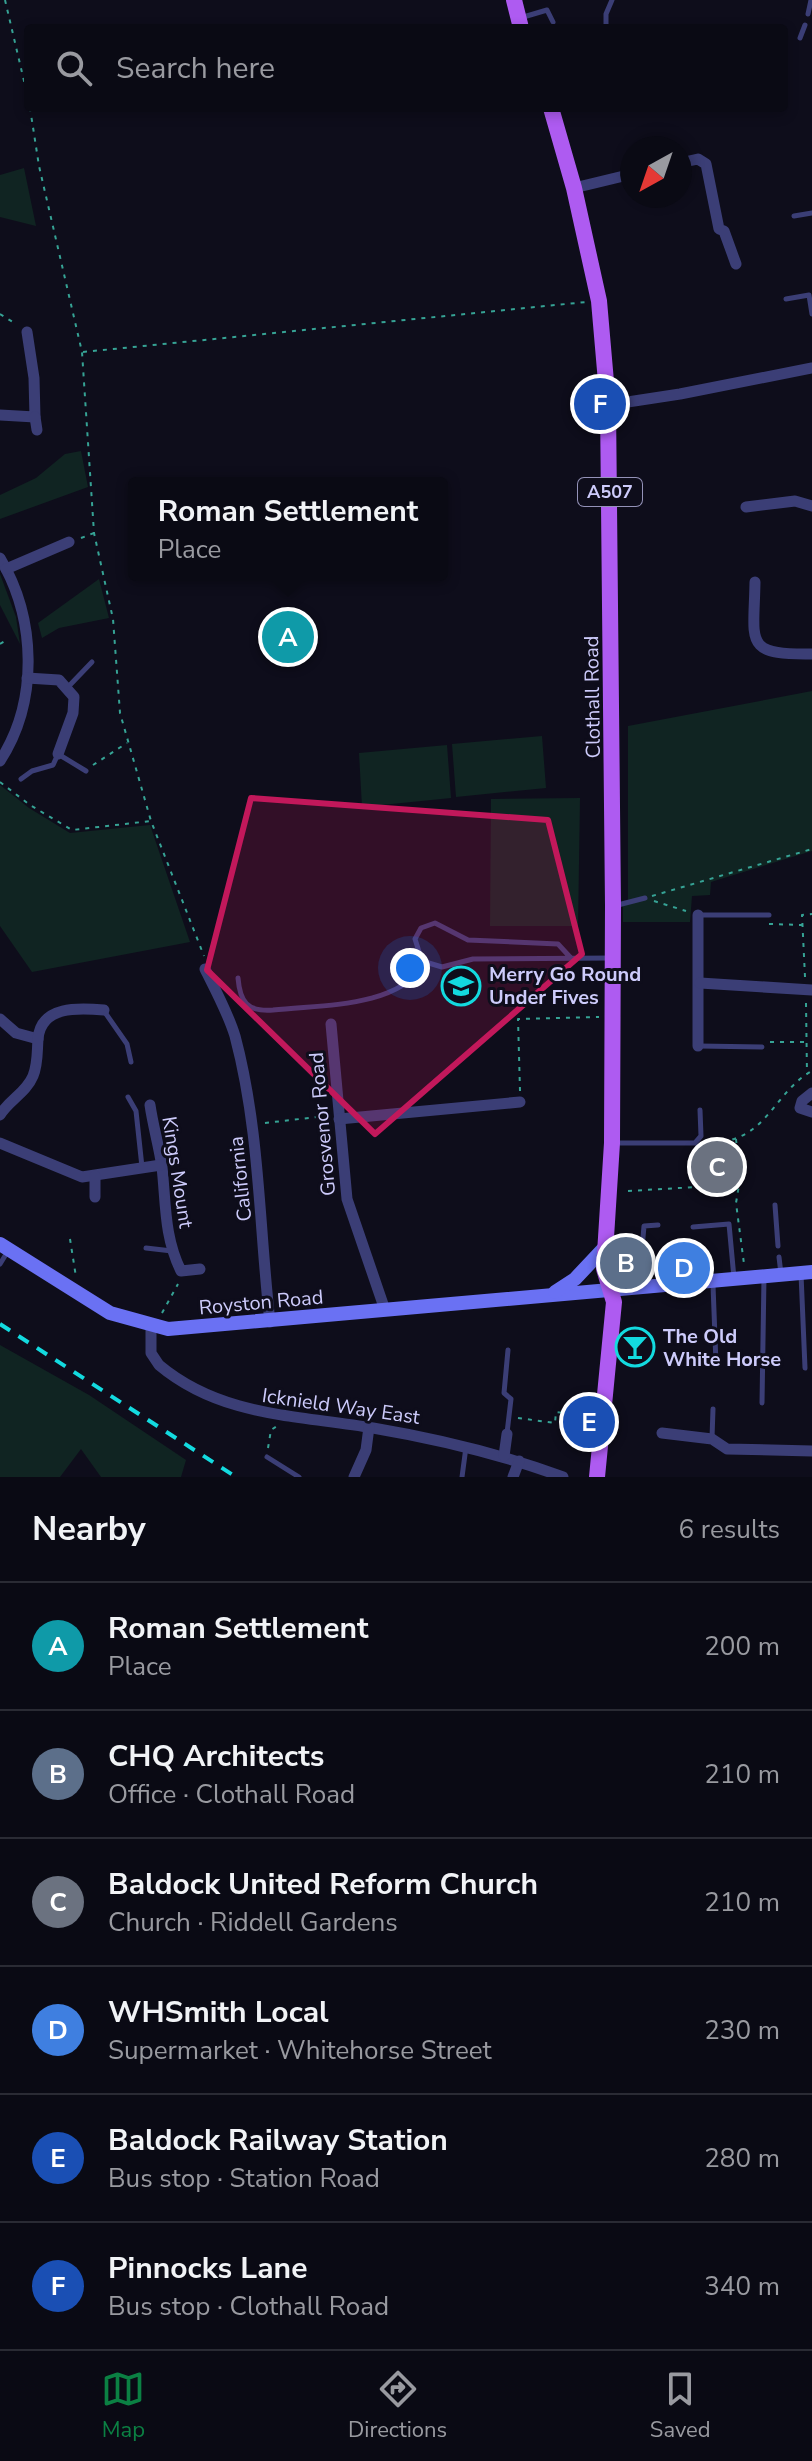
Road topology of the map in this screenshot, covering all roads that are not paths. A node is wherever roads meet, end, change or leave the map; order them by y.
1 (500, 0) edge
2 (514, 0) edge
3 (612, 0) edge
4 (811, 0) edge
5 (808, 14) dead end
6 (553, 22) dead end
7 (519, 24) edge
8 (606, 24) edge
9 (805, 25) dead end
10 (800, 38) dead end
11 (556, 112) edge
12 (692, 160) edge
13 (620, 177) edge
14 (574, 188) junction
15 (812, 213) edge
16 (794, 216) dead end
17 (736, 264) dead end
18 (786, 299) dead end
19 (812, 314) edge
20 (27, 332) road end
21 (812, 368) edge
22 (608, 405) junction
23 (0, 415) edge
24 (35, 417) junction
25 (37, 430) dead end
26 (812, 506) edge
27 (746, 507) dead end
28 (69, 542) road end
29 (3, 564) edge
30 (755, 582) dead end
31 (812, 654) edge
32 (92, 662) dead end
33 (27, 678) junction
34 (68, 687) junction
35 (58, 754) junction
36 (0, 761) edge
37 (86, 771) road end
38 (21, 779) dead end
39 (645, 898) road end
40 (613, 906) junction
41 (698, 915) joint
42 (769, 915) road end
43 (570, 957) junction
44 (613, 959) junction
45 (427, 964) junction
46 (205, 969) road end
47 (238, 978) dead end
48 (700, 983) junction
49 (809, 989) edge
50 (104, 1010) joint
51 (0, 1019) edge
52 (331, 1024) dead end
53 (38, 1039) junction
54 (698, 1046) joint
55 (762, 1047) road end
56 (131, 1062) dead end
57 (812, 1093) edge
58 (128, 1097) dead end
59 (520, 1102) road end
60 (150, 1105) dead end
61 (700, 1110) dead end
62 (812, 1112) edge
63 (0, 1115) edge
64 (339, 1117) junction
65 (0, 1143) edge
66 (612, 1143) junction
67 (161, 1165) junction
68 (142, 1168) junction
69 (95, 1176) junction
70 (95, 1197) dead end
71 (775, 1205) dead end
72 (658, 1225) dead end
73 (693, 1227) dead end
74 (606, 1246) junction
75 (778, 1246) dead end
76 (4, 1247) edge
77 (146, 1248) dead end
78 (173, 1252) junction
79 (779, 1257) dead end
80 (0, 1264) edge
81 (200, 1269) dead end
82 (806, 1272) edge
83 (781, 1275) junction
84 (764, 1276) junction
85 (734, 1278) junction
86 (713, 1280) junction
87 (650, 1285) junction
88 (612, 1291) junction
89 (547, 1296) junction
90 (385, 1310) junction
91 (270, 1322) junction
92 (154, 1328) junction
93 (508, 1350) dead end
94 (716, 1364) dead end
95 (805, 1368) dead end
96 (762, 1403) dead end
97 (713, 1409) dead end
98 (369, 1427) junction
99 (662, 1433) dead end
100 (507, 1434) joint
101 (712, 1439) junction
102 (466, 1446) junction
103 (812, 1451) edge
104 (504, 1456) junction
105 (267, 1457) road end
106 (519, 1461) junction
107 (299, 1477) edge
108 (354, 1477) edge
109 (462, 1477) edge
110 (513, 1477) edge
111 (563, 1477) edge
112 (597, 1477) edge

1 - 7 main road
2 - 7 main road
3 - 8 lane
4 - 5 lane
6 - 7 lane
9 - 10 lane
11 - 14 main road, Clothall Road / A507
12 - 17 street
13 - 14 street
14 - 22 main road, Clothall Road / A507
15 - 16 lane
18 - 19 lane
20 - 24 street
21 - 22 street
22 - 40 main road, Clothall Road / A507
23 - 24 street
24 - 25 street
26 - 27 street
28 - 29 street
29 - 33 street
30 - 31 street
32 - 34 lane
33 - 34 street
33 - 36 street
34 - 35 street
35 - 37 lane
35 - 38 lane
39 - 40 lane
40 - 44 main road, Clothall Road / A507
41 - 42 lane
41 - 48 street
43 - 44 lane
43 - 45 lane
43 - 45 lane
44 - 66 main road, Clothall Road / A507
45 - 47 lane
46 - 91 street, California
48 - 49 street
48 - 54 street
50 - 53 street
50 - 56 lane
51 - 53 street
52 - 64 street, Grosvenor Road
53 - 63 street
54 - 55 lane
57 - 62 street
58 - 68 lane
59 - 64 street
60 - 67 street, Kings Mount
61 - 66 lane
64 - 90 street, Grosvenor Road
65 - 69 street
66 - 74 main road, Clothall Road / A507
67 - 68 street
67 - 78 street, Kings Mount
68 - 69 street
69 - 70 street
71 - 75 lane
72 - 87 lane
73 - 85 lane
74 - 88 main road, Clothall Road / A507
74 - 89 main road, Royston Road
76 - 80 lane
76 - 92 main road, Royston Road
77 - 78 lane
78 - 81 street, Kings Mount
79 - 83 lane
82 - 83 main road, Royston Road
82 - 95 lane
83 - 84 main road, Royston Road
84 - 85 main road, Royston Road
84 - 96 lane
85 - 86 main road, Royston Road
86 - 87 main road, Royston Road
86 - 94 lane
87 - 88 main road, Royston Road
88 - 89 main road, Royston Road
88 - 112 main road, A507
89 - 90 main road, Royston Road
90 - 91 main road, Royston Road
91 - 92 main road, Royston Road
92 - 98 street, Icknield Way East
93 - 100 lane
97 - 101 lane
98 - 102 street, Icknield Way East
98 - 108 street
99 - 101 street
100 - 104 street
101 - 103 street
102 - 104 street, Icknield Way East
102 - 109 lane
104 - 106 street, Icknield Way East
105 - 107 lane
106 - 110 street
106 - 111 street, Icknield Way East

